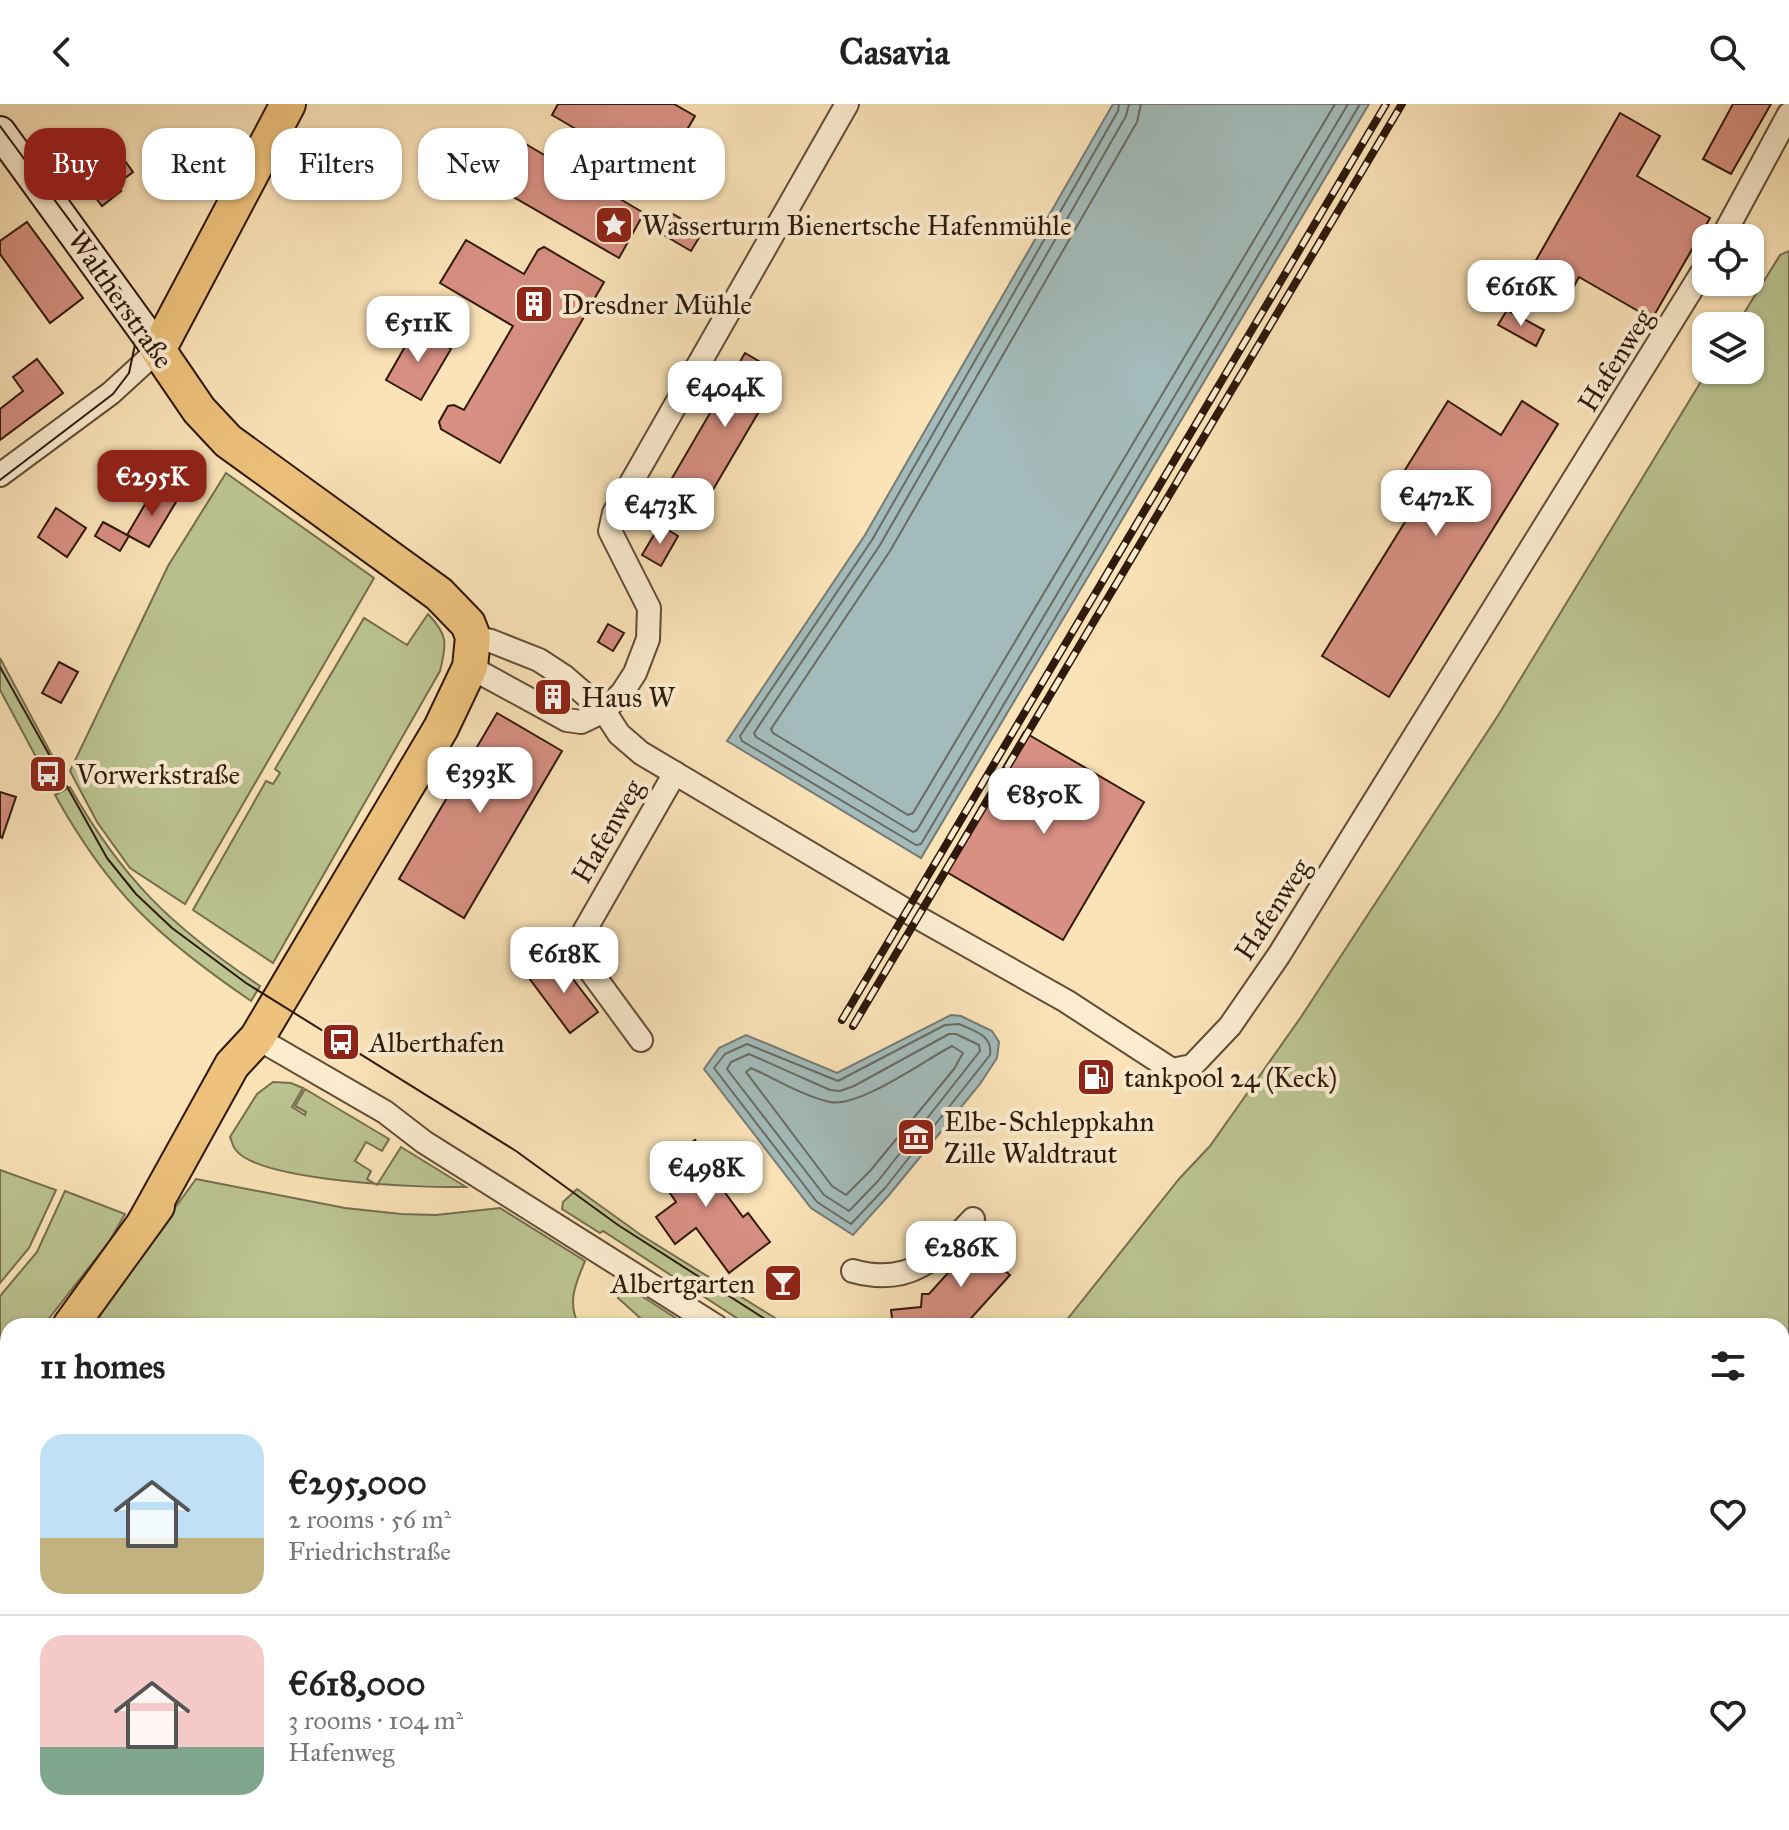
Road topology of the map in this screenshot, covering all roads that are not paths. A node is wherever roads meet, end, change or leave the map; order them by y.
1 (288, 104) edge
2 (847, 104) edge
3 (1789, 114) edge
4 (0, 132) edge
5 (1730, 224) edge
6 (1692, 289) edge
7 (158, 350) junction
8 (0, 475) edge
9 (471, 652) junction
10 (604, 711) junction
11 (675, 773) junction
12 (265, 1024) junction
13 (641, 1040) dead end
14 (973, 1219) dead end
15 (853, 1271) dead end
16 (76, 1318) edge
17 (703, 1318) edge

1 - 7 main road
2 - 10 street
3 - 5 street
4 - 7 main road, Waltherstraße
6 - 11 street, Hafenweg
7 - 8 street
7 - 9 main road, Waltherstraße
9 - 10 street
9 - 10 street, Hafenweg
9 - 12 main road
10 - 11 street, Hafenweg
11 - 13 street, Hafenweg
12 - 16 main road
12 - 17 street
14 - 15 street

